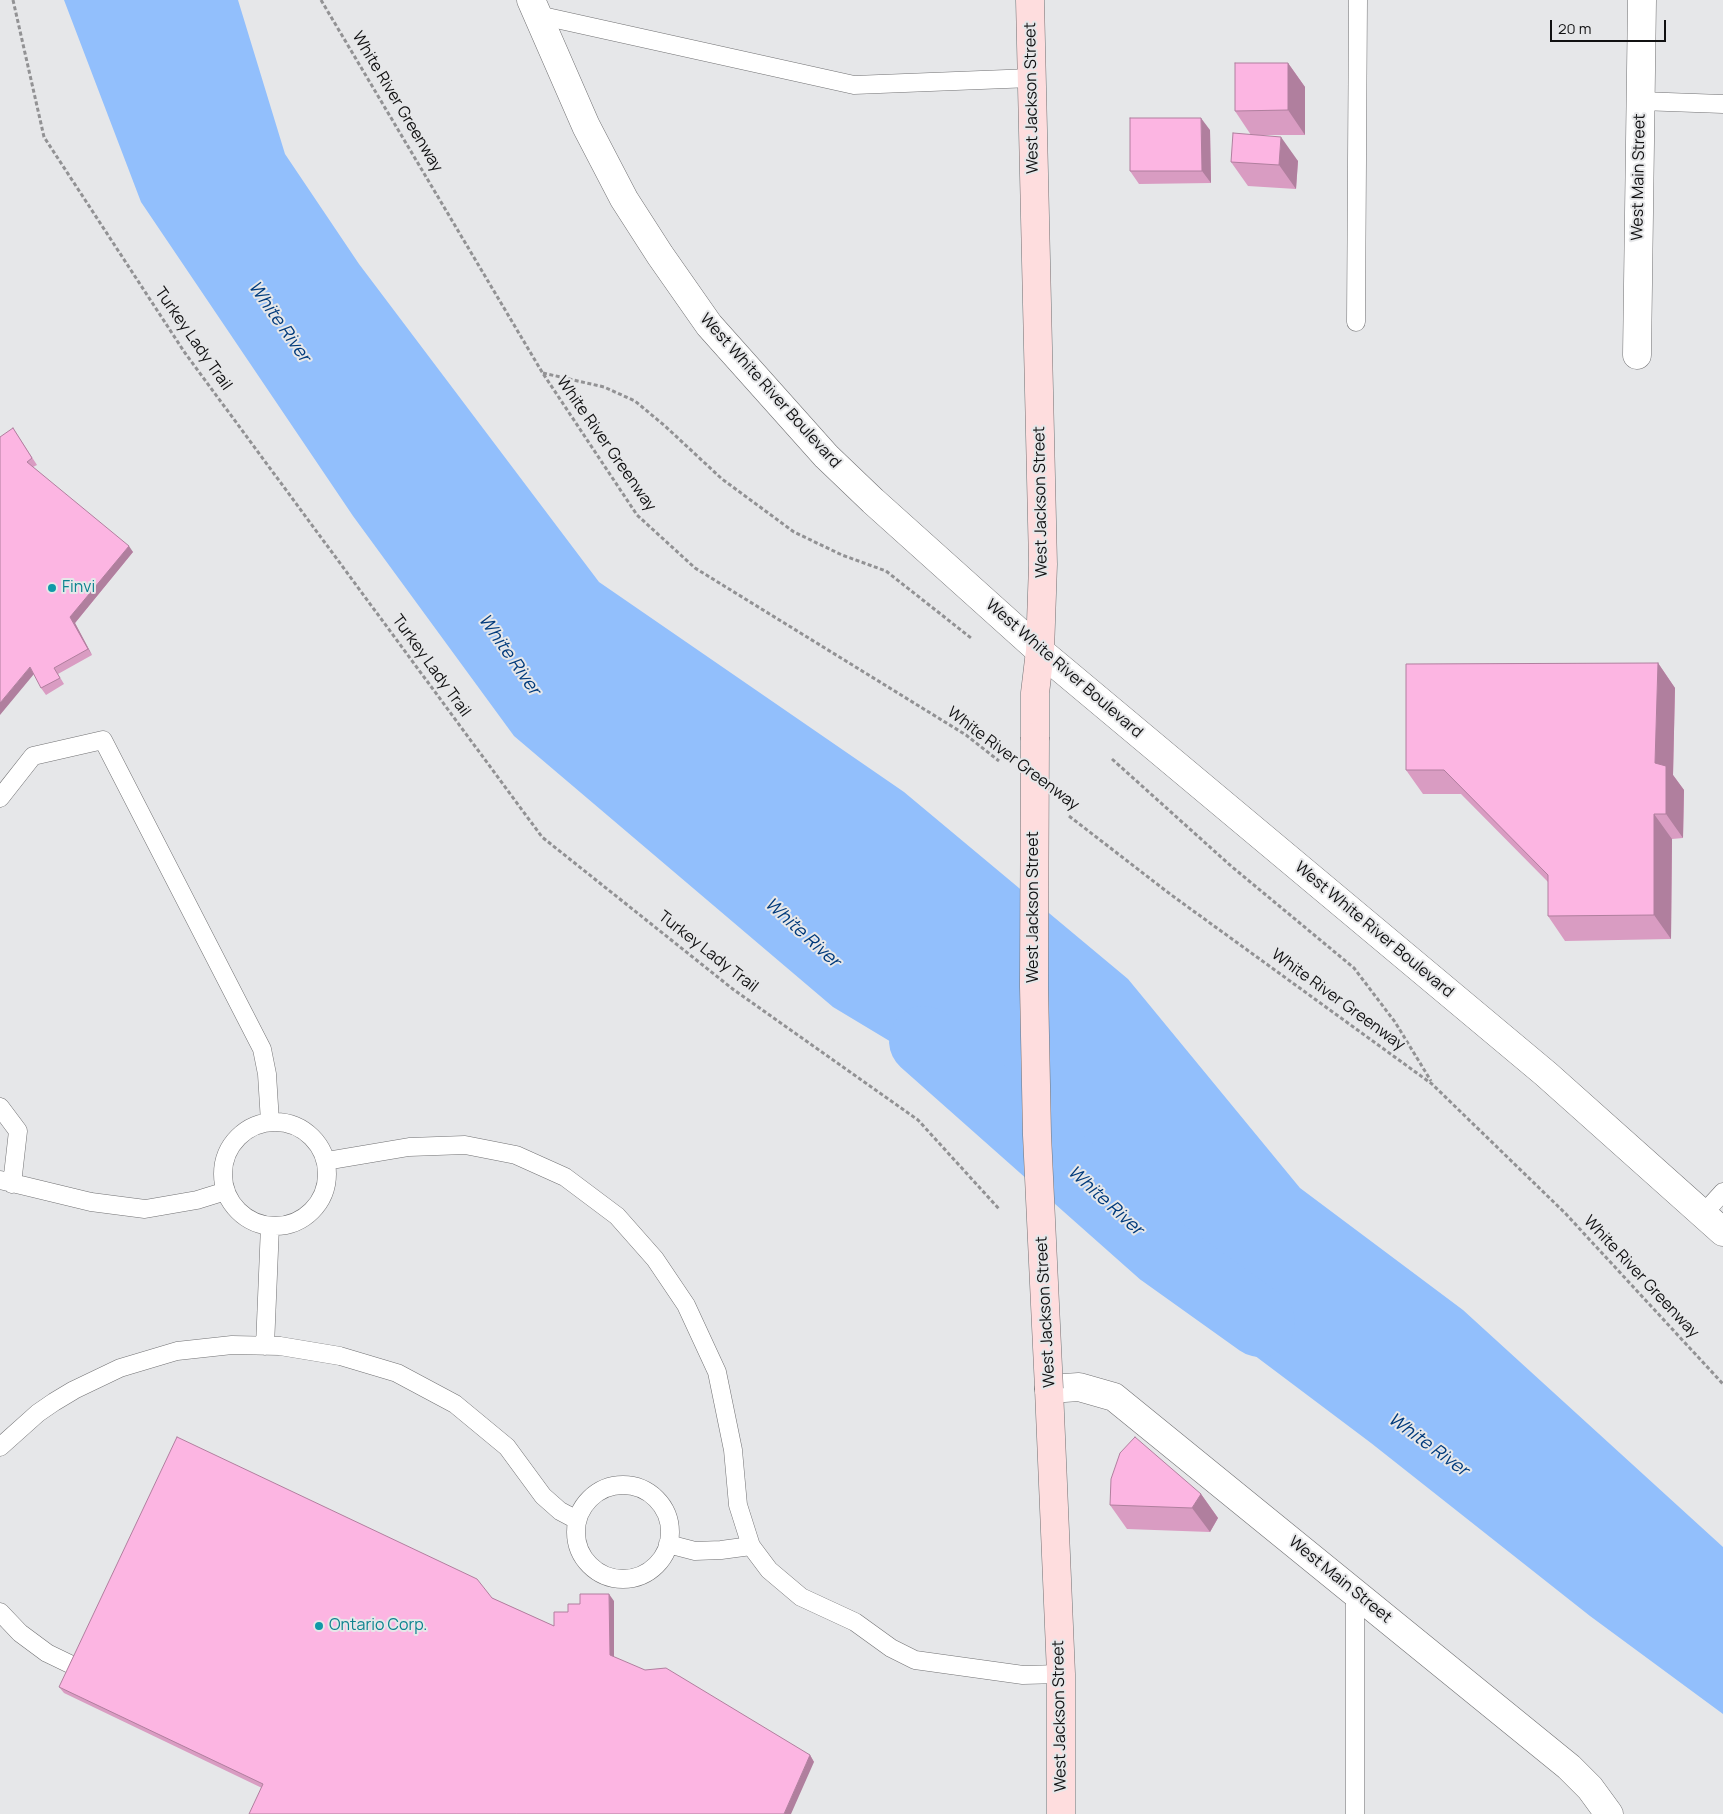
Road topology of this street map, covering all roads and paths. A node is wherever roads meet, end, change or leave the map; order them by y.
1 (14, 0) edge
2 (322, 0) edge
3 (1030, 0) edge
4 (1358, 0) edge
5 (1642, 0) edge
6 (535, 8) edge
7 (1032, 78) junction
8 (1640, 101) junction
9 (1723, 104) edge
10 (1356, 322) dead end
11 (1637, 355) dead end
12 (542, 372) junction
13 (977, 644) dead end
14 (1040, 652) junction
15 (1109, 756) dead end
16 (1006, 766) dead end
17 (0, 798) edge
18 (1068, 815) dead end
19 (1432, 1084) junction
20 (0, 1107) edge
21 (270, 1122) junction
22 (326, 1161) junction
23 (6, 1182) edge
24 (226, 1191) junction
25 (1723, 1192) edge
26 (1000, 1210) dead end
27 (1713, 1223) edge
28 (270, 1226) junction
29 (265, 1346) junction
30 (1723, 1384) edge
31 (1050, 1389) junction
32 (0, 1447) edge
33 (577, 1520) junction
34 (668, 1544) junction
35 (750, 1546) junction
36 (1355, 1592) junction
37 (0, 1612) edge
38 (76, 1668) edge
39 (1061, 1674) junction
40 (1061, 1814) edge
41 (1355, 1814) edge
42 (1609, 1814) edge

1 - 26 path, Turkey Lady Trail
2 - 12 path, White River Greenway
3 - 7 main road, West Jackson Street
4 - 10 lane
5 - 8 street, West Main Street
6 - 7 lane
6 - 14 street, West White River Boulevard
7 - 14 main road, West Jackson Street
8 - 9 lane
8 - 11 street, West Main Street
12 - 13 path, White River Greenway
12 - 16 path, White River Greenway
14 - 27 street, West White River Boulevard
14 - 31 main road, West Jackson Street, bridge
15 - 19 path, White River Greenway
17 - 21 lane
18 - 19 path, White River Greenway
19 - 30 path, White River Greenway
20 - 23 lane
21 - 22 lane
21 - 24 lane
22 - 28 lane
22 - 35 lane
23 - 24 lane
24 - 28 lane
25 - 27 lane
28 - 29 lane
29 - 32 lane
29 - 33 lane
31 - 36 street, West Main Street
31 - 39 main road, West Jackson Street
33 - 34 lane
33 - 34 lane
34 - 35 lane
35 - 39 lane
36 - 41 lane
36 - 42 street, West Main Street
37 - 38 lane
39 - 40 main road, West Jackson Street

